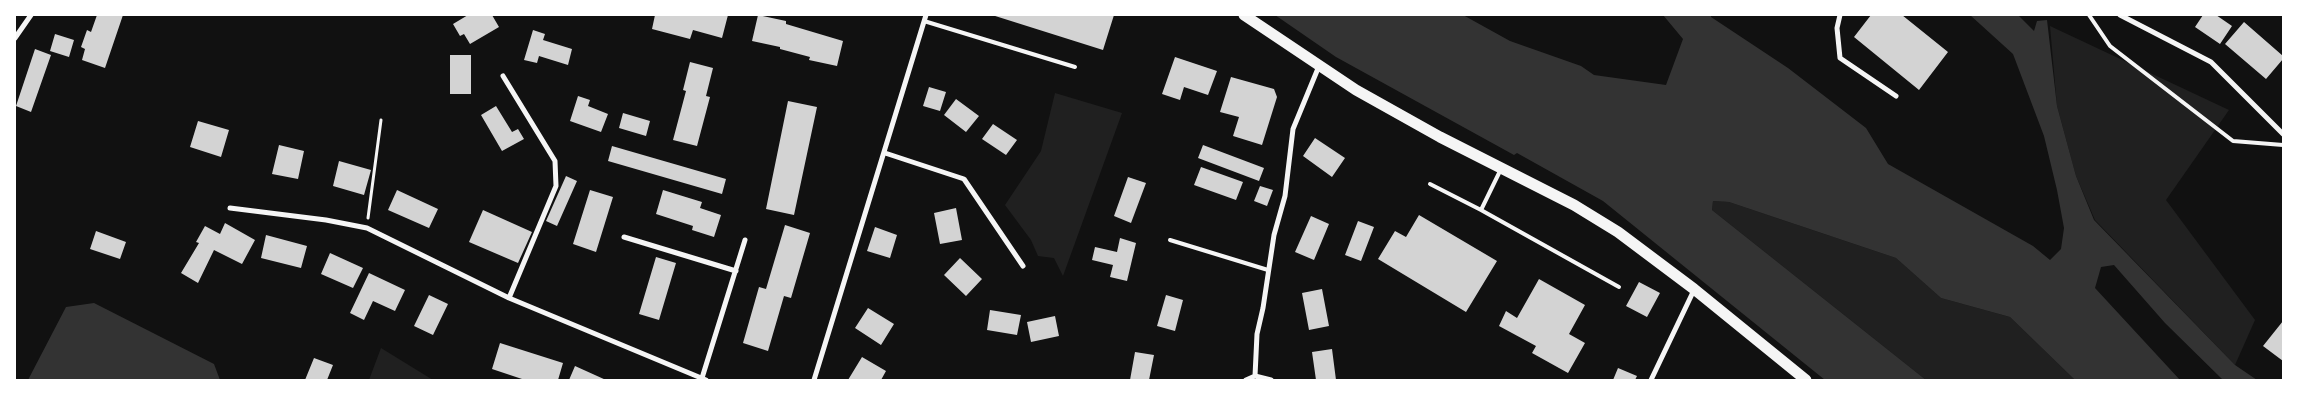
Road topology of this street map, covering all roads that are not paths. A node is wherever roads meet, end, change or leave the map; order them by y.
1 (31, 15) edge
2 (1244, 15) edge
3 (1840, 15) edge
4 (2089, 15) edge
5 (2120, 15) edge
6 (925, 18) edge
7 (15, 38) edge
8 (1319, 66) junction
9 (1075, 67) dead end
10 (503, 76) dead end
11 (1896, 96) dead end
12 (2283, 134) edge
13 (2283, 144) edge
14 (885, 153) junction
15 (1501, 169) junction
16 (1430, 184) dead end
17 (230, 208) dead end
18 (1481, 210) junction
19 (624, 236) dead end
20 (745, 240) dead end
21 (1170, 240) dead end
22 (1023, 266) dead end
23 (1268, 270) junction
24 (736, 271) junction
25 (1619, 287) dead end
26 (1694, 289) junction
27 (508, 298) junction
28 (1255, 376) junction
29 (704, 379) edge
30 (814, 380) edge
31 (1246, 380) edge
32 (1271, 380) edge
33 (1651, 380) edge
34 (1806, 380) edge

1 - 7 street
2 - 8 main road
3 - 11 street
4 - 13 lane
5 - 12 street
6 - 9 lane
6 - 14 street
8 - 15 main road
8 - 23 street
10 - 27 street
14 - 22 street
14 - 30 street
15 - 18 lane
15 - 26 main road
16 - 18 lane
17 - 27 street
18 - 25 lane
19 - 24 street
20 - 24 street
21 - 23 lane
23 - 28 street
24 - 29 street
26 - 33 street
26 - 34 main road
27 - 29 street
28 - 31 street
28 - 32 street

